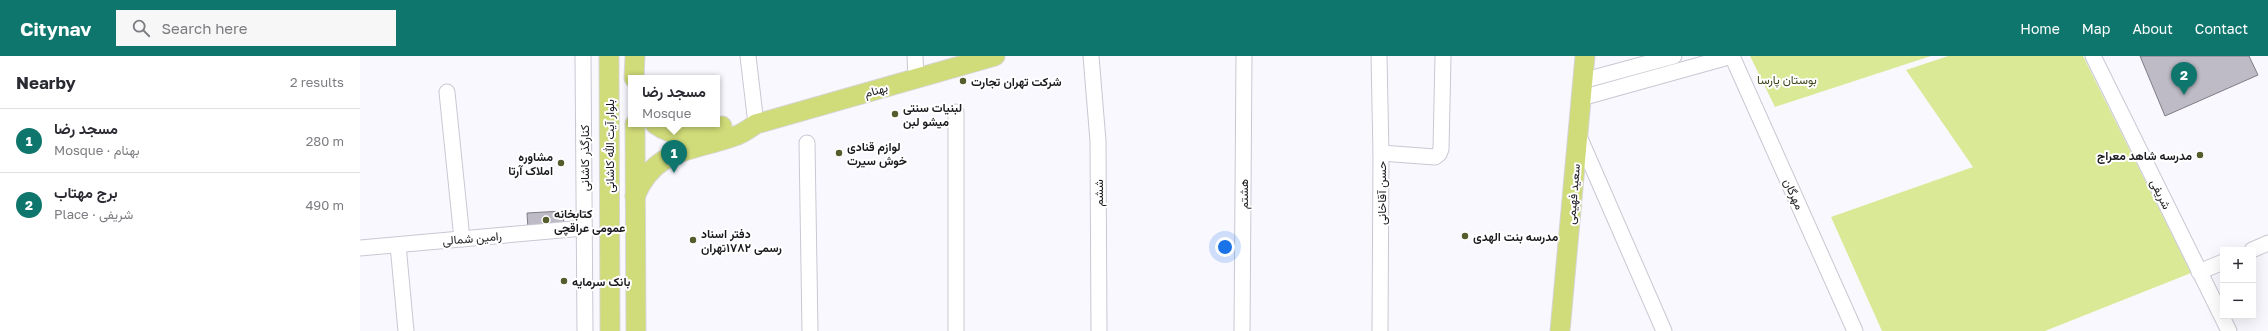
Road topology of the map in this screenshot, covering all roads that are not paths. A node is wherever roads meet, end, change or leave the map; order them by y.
1 (583, 56) edge
2 (609, 56) edge
3 (635, 56) edge
4 (748, 56) edge
5 (915, 56) edge
6 (995, 56) edge
7 (1091, 56) edge
8 (1244, 56) edge
9 (1378, 56) edge
10 (1443, 56) edge
11 (1585, 56) edge
12 (1674, 56) edge
13 (1732, 56) edge
14 (2093, 56) edge
15 (1699, 60) edge
16 (634, 75) edge
17 (916, 79) junction
18 (1582, 89) junction
19 (448, 92) dead end
20 (956, 112) dead end
21 (756, 124) junction
22 (635, 127) edge
23 (658, 127) edge
24 (1578, 134) junction
25 (677, 143) junction
26 (807, 143) dead end
27 (1381, 154) junction
28 (635, 196) junction
29 (584, 228) junction
30 (462, 239) junction
31 (2268, 243) edge
32 (398, 245) junction
33 (360, 248) edge
34 (2256, 248) edge
35 (2220, 263) edge
36 (2199, 272) junction
37 (406, 331) edge
38 (585, 331) edge
39 (610, 331) edge
40 (636, 331) edge
41 (810, 331) edge
42 (956, 331) edge
43 (1099, 331) edge
44 (1242, 331) edge
45 (1380, 331) edge
46 (1560, 331) edge
47 (1664, 331) edge
48 (1855, 331) edge
49 (2229, 331) edge

1 - 29 street, کنارگذر کاشانی
2 - 39 main road, بلوار آیت الله کاشانی
3 - 16 main road
4 - 21 street
5 - 17 street
6 - 17 main road, بهنام
7 - 43 street, ششم
8 - 44 street, هشتم
9 - 27 street, حسن آقاخانی
10 - 27 street
11 - 18 main road, سعید فهیمی
12 - 18 street
13 - 15 street
13 - 48 street, مهرگان
14 - 36 street, شریفی
15 - 18 street
17 - 21 main road, بهنام
18 - 24 main road, سعید فهیمی
19 - 30 street
20 - 42 street
21 - 25 main road, بهنام
22 - 28 main road
23 - 25 main road
24 - 46 main road, سعید فهیمی
24 - 47 street
25 - 28 main road, بهنام
26 - 41 street
27 - 45 street, حسن آقاخانی
28 - 40 main road
29 - 30 street, رامین شمالی
29 - 38 street, کنارگذر کاشانی
30 - 32 street, رامین شمالی
31 - 34 street
32 - 33 street, رامین شمالی
32 - 37 street
35 - 36 street
36 - 49 street, شریفی

